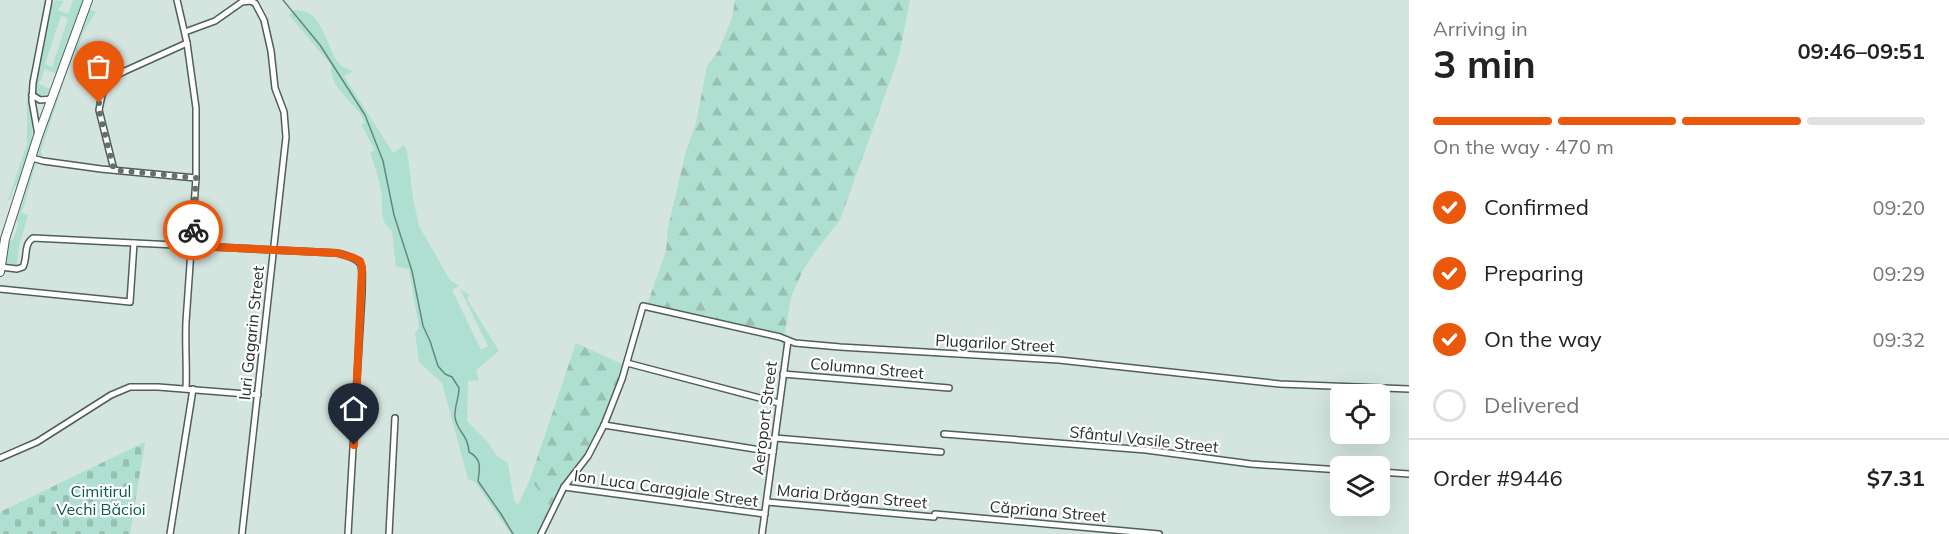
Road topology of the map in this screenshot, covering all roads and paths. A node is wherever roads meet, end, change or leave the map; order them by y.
1 (49, 0) edge
2 (88, 0) edge
3 (177, 0) edge
4 (185, 32) junction
5 (187, 43) junction
6 (32, 95) junction
7 (51, 99) junction
8 (38, 136) junction
9 (32, 158) junction
10 (114, 170) junction
11 (196, 178) junction
12 (3, 239) edge
13 (134, 243) junction
14 (192, 246) junction
15 (274, 251) junction
16 (0, 269) edge
17 (0, 289) edge
18 (788, 340) junction
19 (627, 363) junction
20 (783, 374) junction
21 (949, 388) dead end
22 (186, 389) junction
23 (193, 389) junction
24 (1409, 389) edge
25 (258, 395) junction
26 (779, 403) junction
27 (395, 418) dead end
28 (604, 425) junction
29 (944, 434) dead end
30 (775, 438) junction
31 (773, 452) junction
32 (941, 452) dead end
33 (0, 458) edge
34 (1330, 469) edge
35 (1390, 473) edge
36 (1409, 474) edge
37 (564, 488) junction
38 (767, 502) junction
39 (765, 514) junction
40 (934, 516) joint
41 (170, 534) edge
42 (243, 534) edge
43 (348, 534) edge
44 (389, 534) edge
45 (542, 534) edge
46 (762, 534) edge
47 (1159, 534) edge

1 - 6 street
2 - 7 main road
3 - 4 street
4 - 5 street
4 - 15 street, Iuri Gagarin Street
5 - 10 street
5 - 11 street
6 - 7 street
6 - 8 street
7 - 8 main road
8 - 9 main road
9 - 10 street
9 - 12 main road
10 - 11 street
11 - 14 street
12 - 16 main road
13 - 14 street
13 - 16 street
13 - 17 street
14 - 15 street
14 - 22 street
15 - 25 street, Iuri Gagarin Street
15 - 43 street
18 - 19 street, Plugarilor Street
18 - 20 street, Aeroport Street
18 - 24 street, Plugarilor Street
19 - 26 street
19 - 28 street
20 - 21 street, Columna Street
20 - 26 street, Aeroport Street
22 - 23 street
22 - 33 street
23 - 25 street
23 - 41 street
25 - 42 street, Iuri Gagarin Street
26 - 30 street, Aeroport Street
27 - 44 street
28 - 31 street
28 - 37 street
29 - 34 street, Sfântul Vasile Street
30 - 31 street, Aeroport Street
30 - 32 street
31 - 38 street, Aeroport Street
35 - 36 street
37 - 39 street, Ion Luca Caragiale Street
37 - 45 street
38 - 39 street, Aeroport Street
38 - 40 street, Maria Drăgan Street
39 - 46 street, Aeroport Street
40 - 47 street, Căpriana Street

